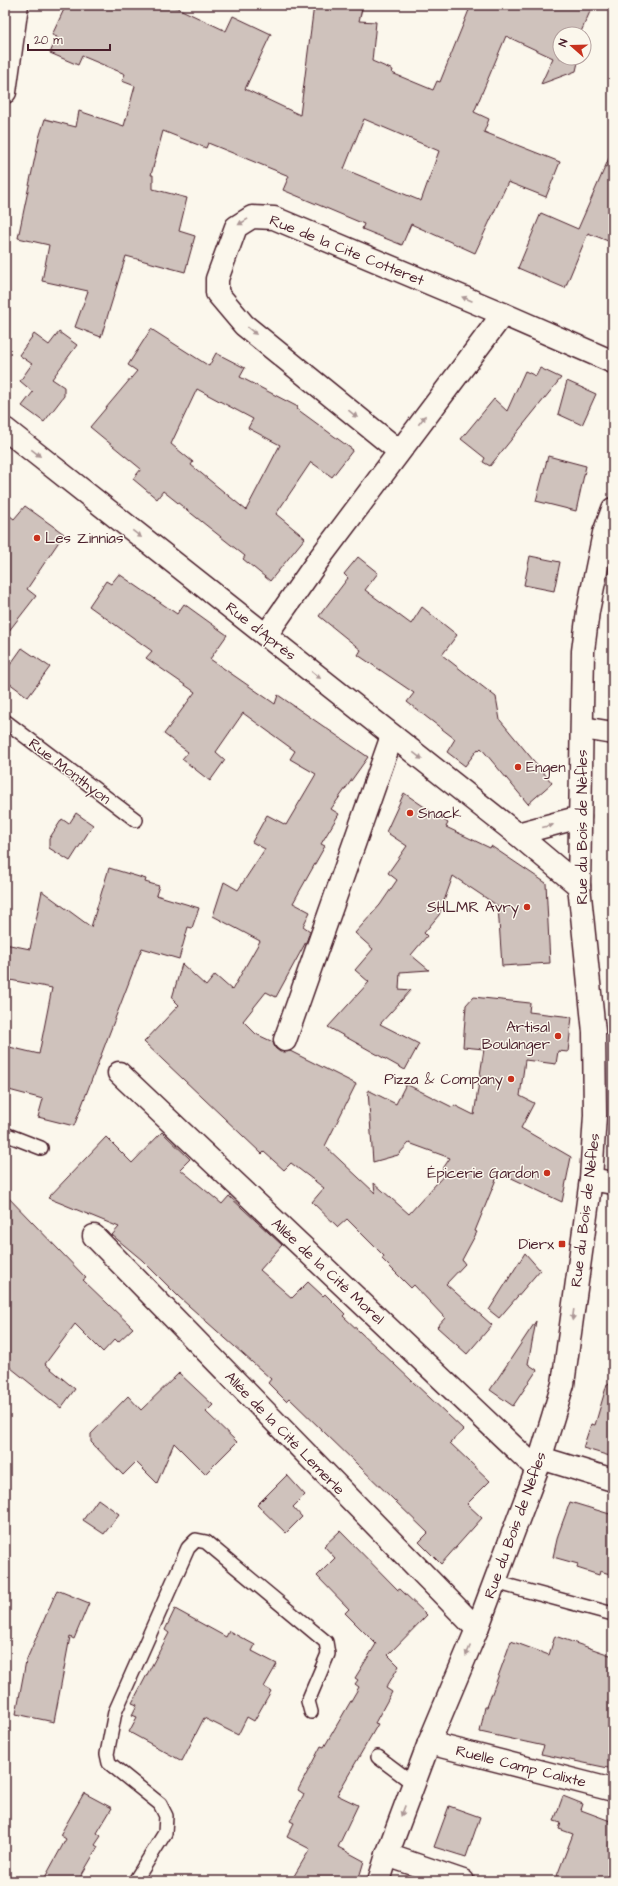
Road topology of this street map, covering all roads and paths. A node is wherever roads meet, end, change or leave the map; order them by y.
1 (17, 5) edge
2 (5, 92) edge
3 (503, 314) junction
4 (613, 362) edge
5 (5, 429) edge
6 (399, 451) junction
7 (613, 509) edge
8 (609, 534) edge
9 (266, 635) junction
10 (5, 721) edge
11 (583, 728) junction
12 (613, 733) edge
13 (392, 736) junction
14 (580, 817) junction
15 (136, 820) dead end
16 (517, 834) junction
17 (579, 886) junction
18 (285, 1040) dead end
19 (119, 1073) dead end
20 (5, 1134) edge
21 (41, 1148) dead end
22 (591, 1179) junction
23 (613, 1183) edge
24 (94, 1236) dead end
25 (539, 1464) junction
26 (613, 1480) edge
27 (495, 1582) junction
28 (613, 1614) edge
29 (477, 1629) junction
30 (311, 1712) dead end
31 (429, 1743) junction
32 (378, 1757) dead end
33 (414, 1784) junction
34 (613, 1790) edge
35 (387, 1855) junction
36 (135, 1881) edge
37 (379, 1881) edge
38 (463, 1881) edge

1 - 2 street
3 - 4 street, Rue de la Cite Cotteret
6 -> 3 street
3 -> 6 street, Rue de la Cite Cotteret
5 -> 9 street, Rue d'Après
6 - 9 street
7 - 8 street, Rue du Bois de Nèfles
8 - 11 street, Rue du Bois de Nèfles
9 -> 13 street, Rue d'Après
10 - 15 lane, Rue Monthyon
11 - 12 street
11 - 14 street, Rue du Bois de Nèfles
13 -> 16 street, Rue d'Après
13 - 18 street
16 -> 14 street
14 - 17 street, Rue du Bois de Nèfles
16 - 17 street, Rue d'Après
17 - 22 street, Rue du Bois de Nèfles
19 - 25 street, Allée de la Cité Morel
20 - 21 lane
22 - 23 street
22 -> 25 street, Rue du Bois de Nèfles
24 - 29 street, Allée de la Cité Lemerle
25 - 26 street
25 - 27 street, Rue du Bois de Nèfles
27 - 28 lane
27 - 29 street, Rue du Bois de Nèfles
29 -> 31 street, Rue du Bois de Nèfles
30 - 36 lane
31 - 33 street, Rue du Bois de Nèfles
31 - 34 street, Ruelle Camp Calixte
32 - 33 lane
33 -> 35 street, Rue du Bois de Nèfles
35 - 37 street, Rue du Bois de Nèfles
35 - 38 street

